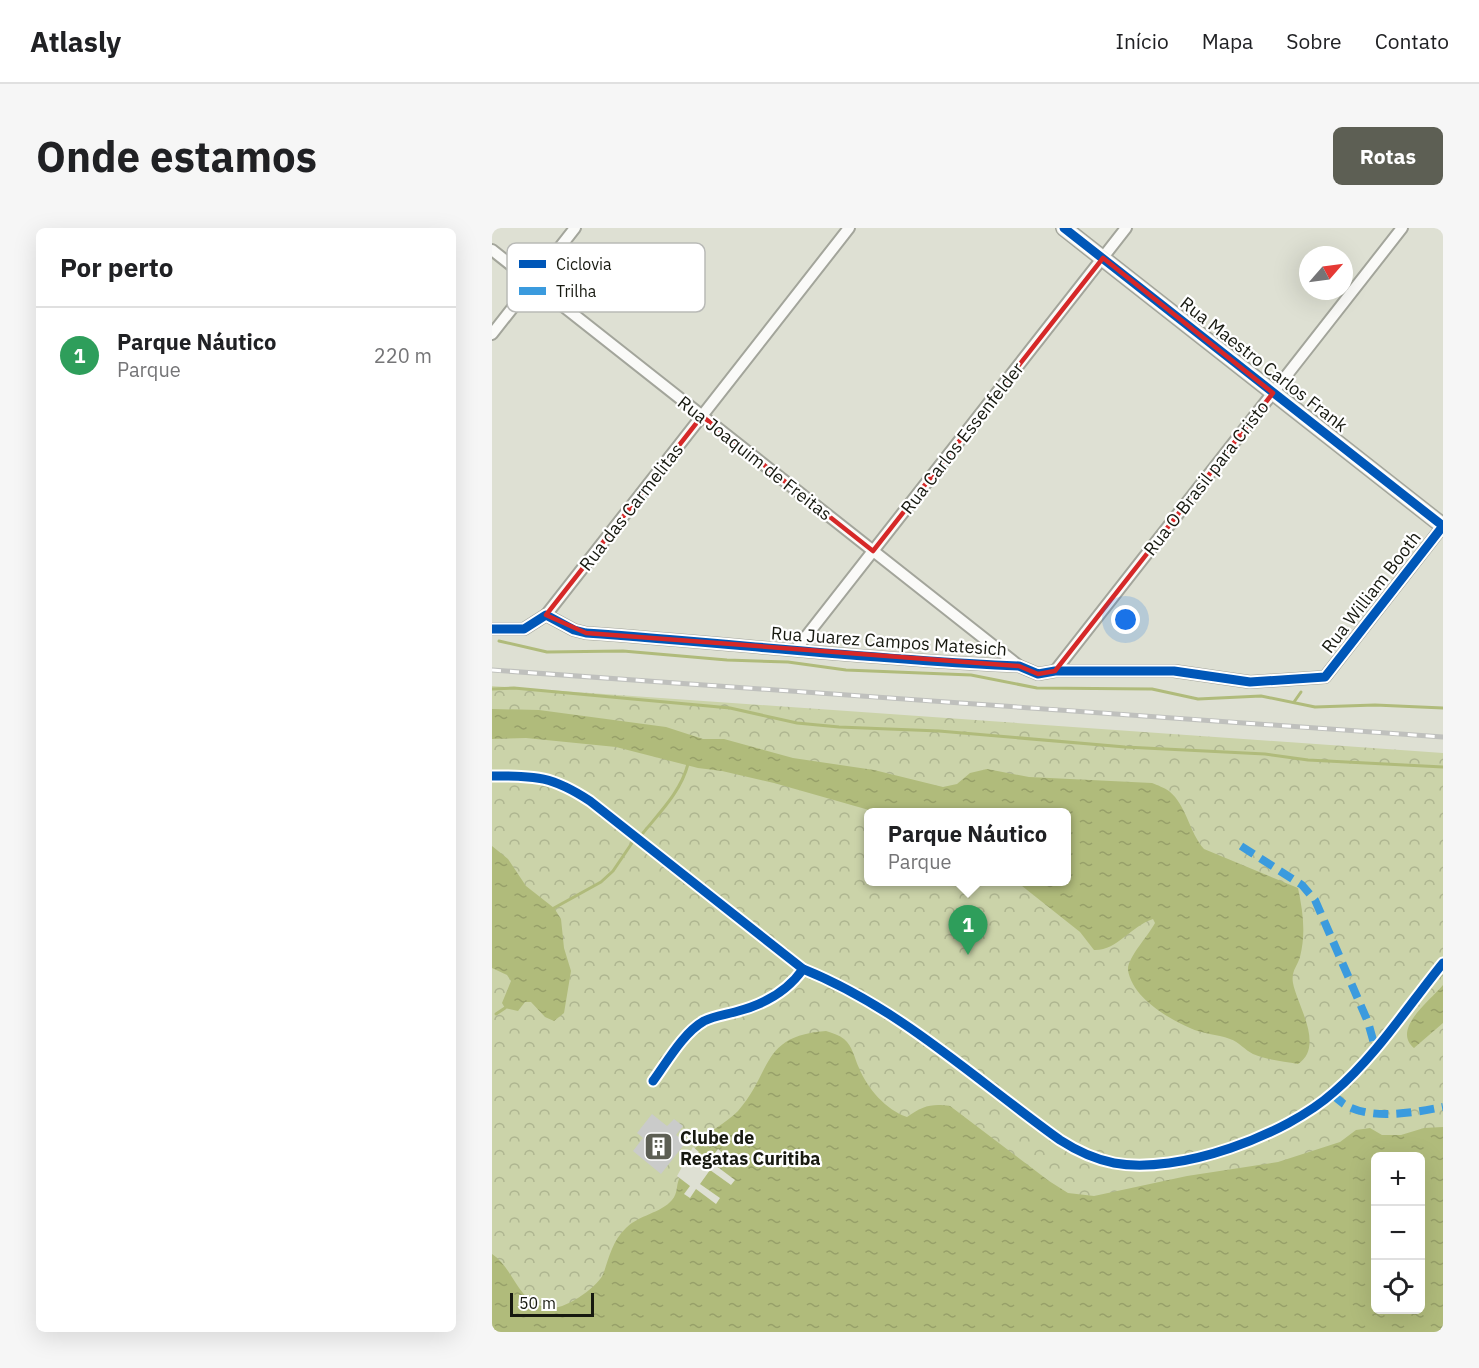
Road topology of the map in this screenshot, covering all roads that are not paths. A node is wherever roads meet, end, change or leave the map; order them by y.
1 (575, 228) edge
2 (849, 228) edge
3 (1064, 228) edge
4 (1126, 228) edge
5 (1402, 228) edge
6 (563, 243) edge
7 (492, 250) edge
8 (1103, 258) junction
9 (507, 262) edge
10 (509, 312) edge
11 (570, 312) edge
12 (492, 334) edge
13 (1273, 393) junction
14 (702, 416) junction
15 (1443, 526) edge
16 (873, 551) junction
17 (546, 615) junction
18 (492, 629) edge
19 (797, 648) junction
20 (1019, 666) junction
21 (1055, 671) junction
22 (1324, 677) joint

1 - 6 street
2 - 14 street, Rua das Carmelitas
3 - 8 street, Rua Maestro Carlos Frank
4 - 8 street, Rua Carlos Essenfelder
5 - 13 street, Rua O Brasil para Cristo
7 - 9 street, Rua Joaquim de Freitas
8 - 13 street, Rua Maestro Carlos Frank
8 - 16 street, Rua Carlos Essenfelder
10 - 12 street
11 - 14 street, Rua Joaquim de Freitas
13 - 15 street, Rua Maestro Carlos Frank
13 - 21 street, Rua O Brasil para Cristo
14 - 16 street, Rua Joaquim de Freitas
14 - 17 street, Rua das Carmelitas
15 - 22 street, Rua William Booth
16 - 19 street, Rua Carlos Essenfelder
16 - 20 street, Rua Joaquim de Freitas
17 - 18 street
17 - 19 street, Rua Juarez Campos Matesich
19 - 20 street, Rua Juarez Campos Matesich
20 - 21 street, Rua Juarez Campos Matesich
21 - 22 street, Rua Juarez Campos Matesich

